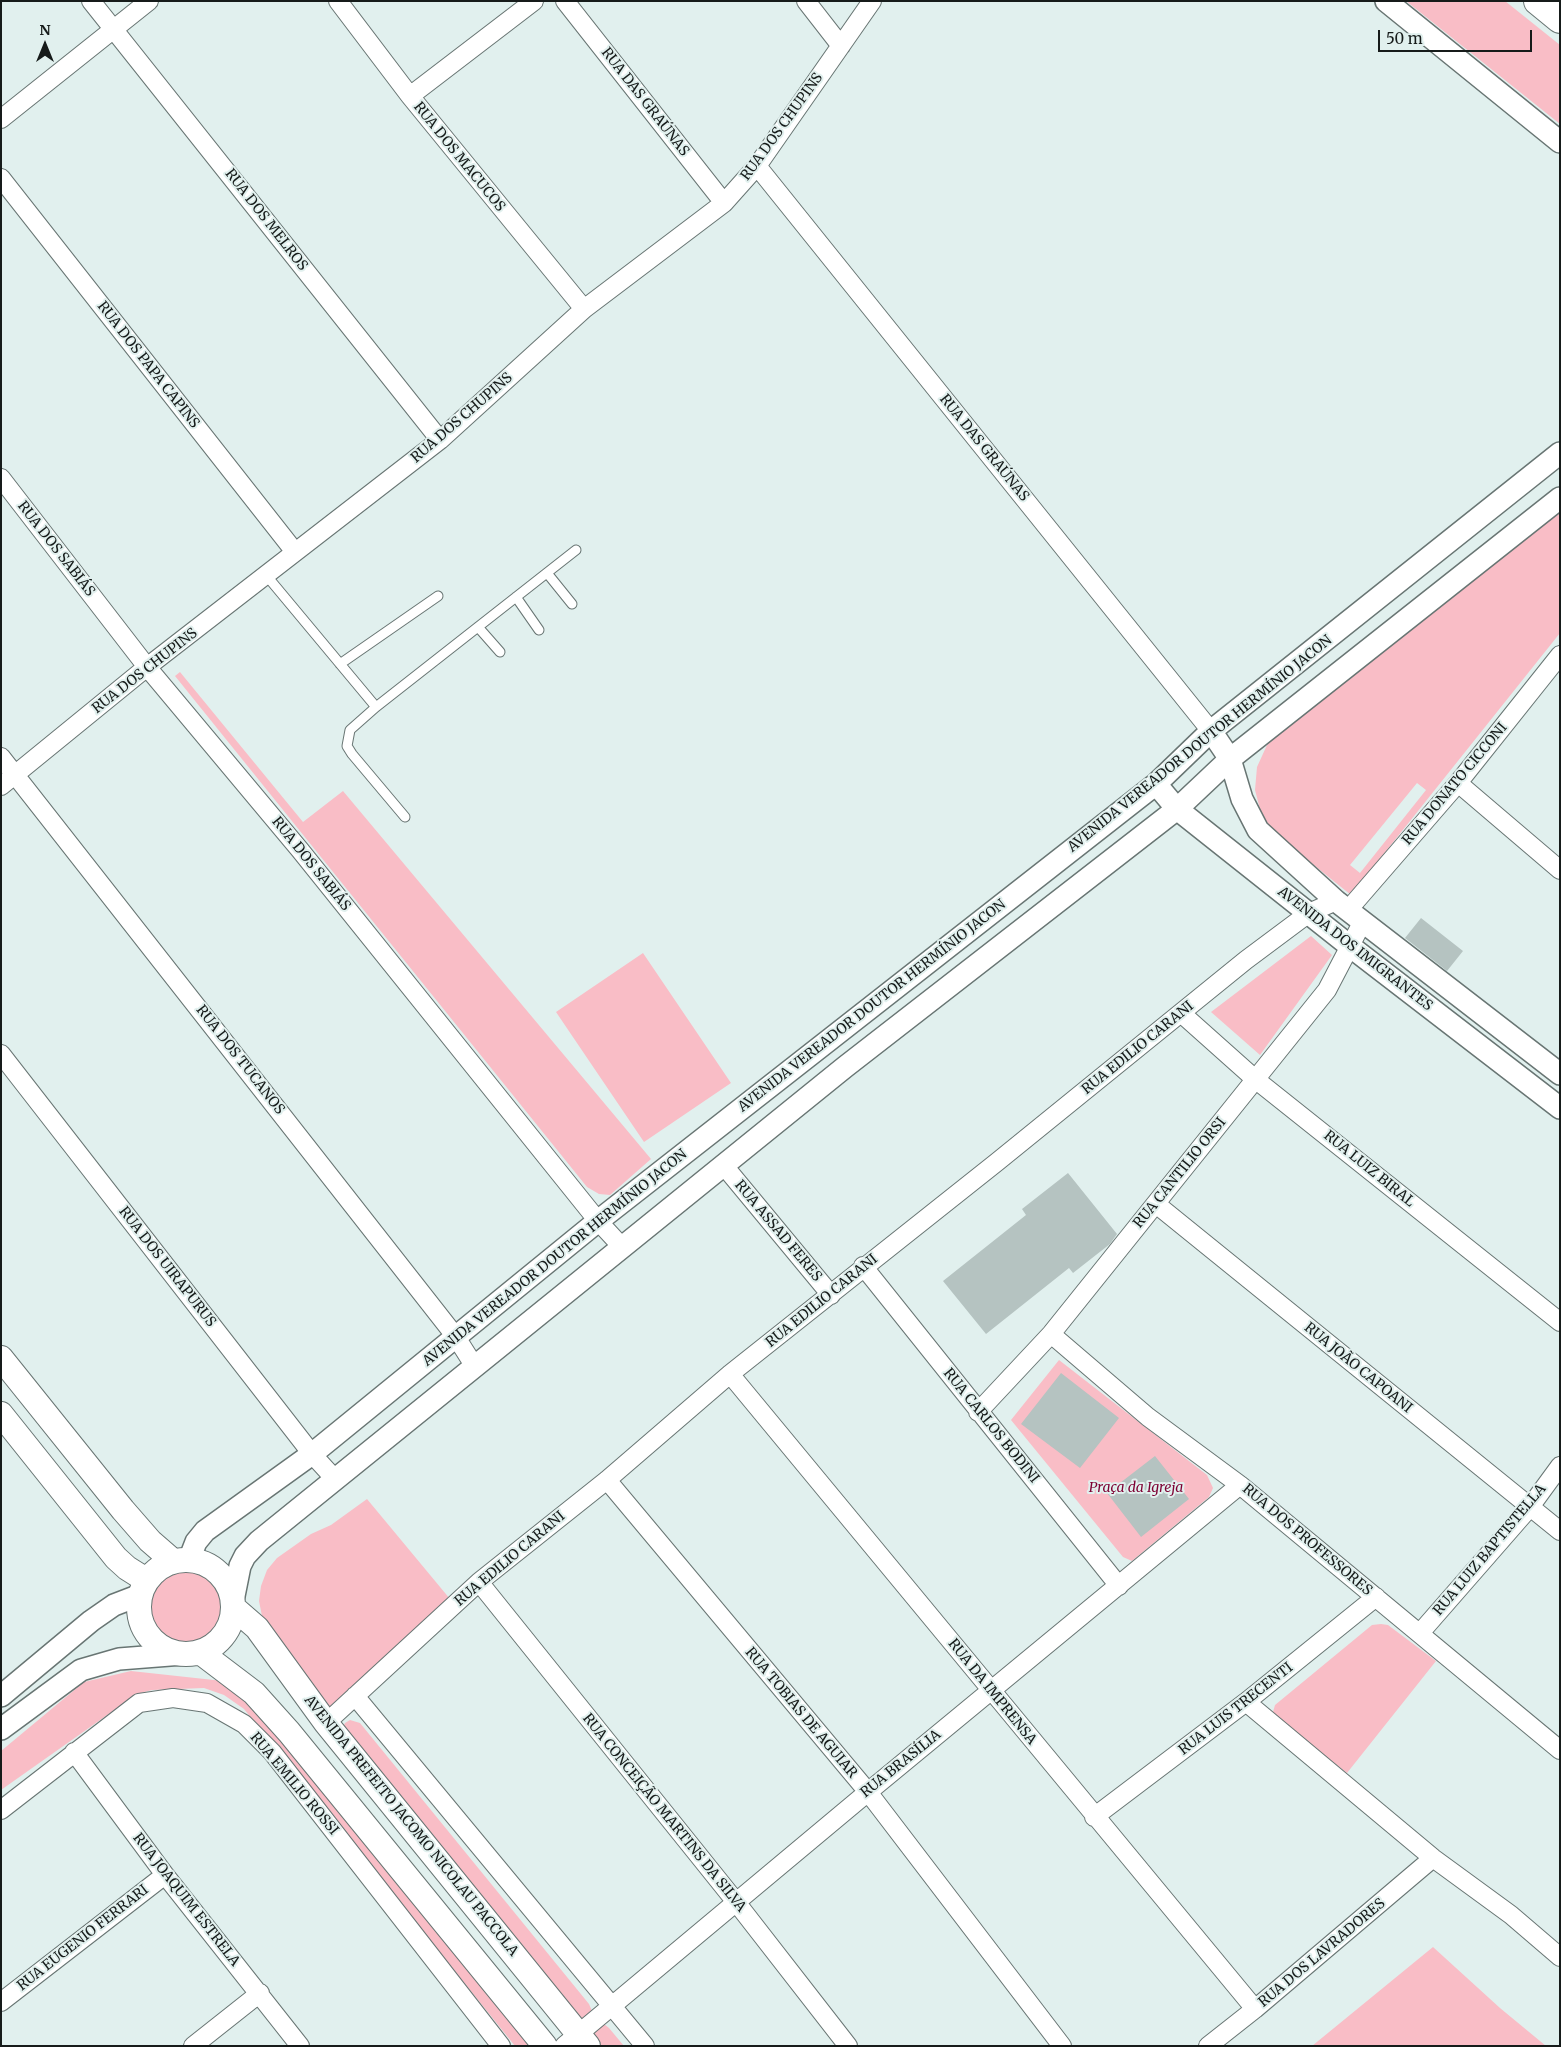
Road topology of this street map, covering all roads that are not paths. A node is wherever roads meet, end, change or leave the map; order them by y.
1 (91, 1) edge
2 (149, 1) edge
3 (338, 1) edge
4 (534, 1) edge
5 (565, 1) edge
6 (806, 1) edge
7 (872, 1) edge
8 (1386, 1) edge
9 (1538, 1) edge
10 (1560, 19) edge
11 (114, 29) junction
12 (841, 46) junction
13 (410, 96) junction
14 (1, 119) edge
15 (1560, 142) edge
16 (757, 166) junction
17 (1, 178) edge
18 (724, 203) junction
19 (584, 309) junction
20 (440, 440) junction
21 (1560, 453) edge
22 (1, 478) edge
23 (1560, 498) edge
24 (576, 550) dead end
25 (295, 552) junction
26 (547, 573) junction
27 (266, 575) junction
28 (438, 596) dead end
29 (516, 597) junction
30 (572, 604) dead end
31 (478, 627) junction
32 (539, 630) dead end
33 (500, 652) dead end
34 (1560, 655) edge
35 (340, 664) junction
36 (147, 668) junction
37 (376, 707) junction
38 (1211, 731) junction
39 (1, 756) edge
40 (1230, 759) junction
41 (16, 774) junction
42 (1458, 783) junction
43 (1156, 784) junction
44 (1, 786) edge
45 (1177, 808) junction
46 (405, 817) dead end
47 (1560, 870) edge
48 (1349, 911) junction
49 (1309, 913) junction
50 (1351, 947) junction
51 (1181, 1012) junction
52 (1, 1054) edge
53 (1560, 1074) edge
54 (1255, 1078) junction
55 (1560, 1108) edge
56 (725, 1167) junction
57 (1156, 1204) junction
58 (598, 1221) junction
59 (623, 1248) junction
60 (864, 1266) junction
61 (831, 1296) junction
62 (1560, 1322) edge
63 (1051, 1334) junction
64 (456, 1337) junction
65 (1, 1358) edge
66 (475, 1367) junction
67 (730, 1374) junction
68 (978, 1412) junction
69 (1, 1414) edge
70 (312, 1454) junction
71 (1560, 1466) edge
72 (334, 1478) junction
73 (607, 1480) junction
74 (1240, 1485) junction
75 (1530, 1507) junction
76 (1560, 1531) edge
77 (181, 1560) junction
78 (479, 1582) junction
79 (1119, 1586) junction
80 (143, 1588) junction
81 (1376, 1597) junction
82 (233, 1604) junction
83 (1420, 1633) junction
84 (192, 1653) junction
85 (992, 1690) junction
86 (1, 1696) edge
87 (355, 1696) junction
88 (1246, 1702) junction
89 (326, 1723) junction
90 (1, 1729) edge
91 (1560, 1750) edge
92 (74, 1752) junction
93 (868, 1792) junction
94 (1, 1810) edge
95 (1094, 1817) junction
96 (1433, 1858) junction
97 (165, 1875) junction
98 (736, 1902) junction
99 (1560, 1957) edge
100 (260, 1993) junction
101 (1, 2002) edge
102 (612, 2005) junction
103 (1255, 2010) junction
104 (577, 2042) edge
105 (192, 2046) edge
106 (300, 2046) edge
107 (501, 2046) edge
108 (545, 2046) edge
109 (645, 2046) edge
110 (848, 2046) edge
111 (1062, 2046) edge
112 (1208, 2046) edge

1 - 11 street, RUA DOS MELROS
2 - 11 street
3 - 13 street, RUA DOS MACUCOS
4 - 13 street
5 - 18 street, RUA DAS GRAÚNAS
6 - 12 street
7 - 12 street, RUA DOS CHUPINS
8 - 15 street
9 - 10 highway
11 - 14 street
11 - 20 street, RUA DOS MELROS
12 - 16 street, RUA DOS CHUPINS
13 - 19 street, RUA DOS MACUCOS
16 - 18 street, RUA DOS CHUPINS
16 - 38 street, RUA DAS GRAÚNAS
17 - 25 street, RUA DOS PAPA CAPINS
18 - 19 street, RUA DOS CHUPINS
19 - 20 street, RUA DOS CHUPINS
20 - 25 street, RUA DOS CHUPINS
21 - 38 street, AVENIDA VEREADOR DOUTOR HERMÍNIO JACON
22 - 36 street, RUA DOS SABIÁS
23 - 40 street
24 - 26 lane
25 - 27 street, RUA DOS CHUPINS
26 - 29 lane
26 - 30 lane
27 - 35 lane
27 - 36 street, RUA DOS CHUPINS
28 - 35 lane
29 - 31 lane
29 - 32 lane
31 - 33 lane
31 - 37 lane
34 - 42 street, RUA DONATO CICCONI
35 - 37 lane
36 - 41 street, RUA DOS CHUPINS
36 - 58 street, RUA DOS SABIÁS
37 - 46 lane
38 - 40 street, AVENIDA DOS IMIGRANTES
38 - 43 street, AVENIDA VEREADOR DOUTOR HERMÍNIO JACON
39 - 41 street, RUA DOS TUCANOS
40 - 45 street
40 - 48 street, AVENIDA DOS IMIGRANTES
41 - 44 street, RUA DOS CHUPINS
41 - 64 street, RUA DOS TUCANOS
42 - 47 street
42 - 48 street, RUA DONATO CICCONI
43 - 45 street, AVENIDA DOS IMIGRANTES
43 - 58 street, AVENIDA VEREADOR DOUTOR HERMÍNIO JACON
45 - 49 street, AVENIDA DOS IMIGRANTES
45 - 56 street
48 - 49 street, RUA EDILIO CARANI
48 - 50 street, RUA CANTILIO ORSI
48 - 53 street, AVENIDA DOS IMIGRANTES
49 - 50 street, AVENIDA DOS IMIGRANTES
49 - 51 street, RUA EDILIO CARANI
50 - 54 street, RUA CANTILIO ORSI
50 - 55 street, AVENIDA DOS IMIGRANTES
51 - 54 street, RUA LUIZ BIRAL
51 - 60 street, RUA EDILIO CARANI
52 - 70 street, RUA DOS UIRAPURUS
54 - 57 street, RUA CANTILIO ORSI
54 - 62 street, RUA LUIZ BIRAL
56 - 59 street
56 - 61 street, RUA ASSAD FERES
57 - 63 street, RUA CANTILIO ORSI
57 - 75 street, RUA JOÃO CAPOANI
58 - 59 street, RUA DOS SABIÁS
58 - 64 street, AVENIDA VEREADOR DOUTOR HERMÍNIO JACON
59 - 66 street
60 - 61 street, RUA EDILIO CARANI
60 - 68 street, RUA CARLOS BODINI
61 - 67 street, RUA EDILIO CARANI
63 - 68 street, RUA CANTILIO ORSI
63 - 74 street, RUA DOS PROFESSORES
64 - 66 street, RUA DOS TUCANOS
64 - 70 street, AVENIDA VEREADOR DOUTOR HERMÍNIO JACON
65 - 77 main road
66 - 72 street
67 - 73 street, RUA EDILIO CARANI
67 - 85 street, RUA DA IMPRENSA
68 - 79 street, RUA CARLOS BODINI
69 - 80 main road
70 - 72 street, RUA DOS UIRAPURUS
70 - 77 street, AVENIDA VEREADOR DOUTOR HERMÍNIO JACON
71 - 75 street, RUA LUIZ BAPTISTELLA
72 - 82 street
73 - 78 street, RUA EDILIO CARANI
73 - 93 street, RUA TOBIAS DE AGUIAR
74 - 79 street, RUA BRASÍLIA
74 - 81 street, RUA DOS PROFESSORES
75 - 76 street, RUA JOÃO CAPOANI
75 - 83 street, RUA LUIZ BAPTISTELLA
77 - 80 main road
77 - 82 main road
78 - 87 street, RUA EDILIO CARANI
78 - 98 street, RUA CONCEIÇÃO MARTINS DA SILVA
79 - 85 street, RUA BRASÍLIA
80 - 84 main road
80 - 86 street
81 - 83 street, RUA DOS PROFESSORES
81 - 88 street, RUA LUIS TRECENTI
82 - 84 main road
82 - 89 main road, AVENIDA PREFEITO JACOMO NICOLAU PACCOLA
83 - 91 street, RUA DOS PROFESSORES
84 - 90 street
84 - 108 main road
85 - 93 street, RUA BRASÍLIA
85 - 95 street, RUA DA IMPRENSA
87 - 89 street, RUA EDILIO CARANI
87 - 102 street
88 - 95 street, RUA LUIS TRECENTI
88 - 96 street
89 - 104 main road, AVENIDA PREFEITO JACOMO NICOLAU PACCOLA
92 - 94 street, RUA EMILIO ROSSI
92 - 97 street, RUA JOAQUIM ESTRELA
92 - 107 street, RUA EMILIO ROSSI
93 - 98 street, RUA BRASÍLIA
93 - 111 street, RUA TOBIAS DE AGUIAR
95 - 103 street, RUA DA IMPRENSA
96 - 99 street
96 - 103 street, RUA DOS LAVRADORES
97 - 100 street, RUA JOAQUIM ESTRELA
97 - 101 street, RUA EUGENIO FERRARI
98 - 102 street, RUA BRASÍLIA
98 - 110 street, RUA CONCEIÇÃO MARTINS DA SILVA
100 - 105 street
100 - 106 street, RUA JOAQUIM ESTRELA
102 - 104 street, RUA BRASÍLIA
102 - 109 street
103 - 112 street, RUA DOS LAVRADORES

